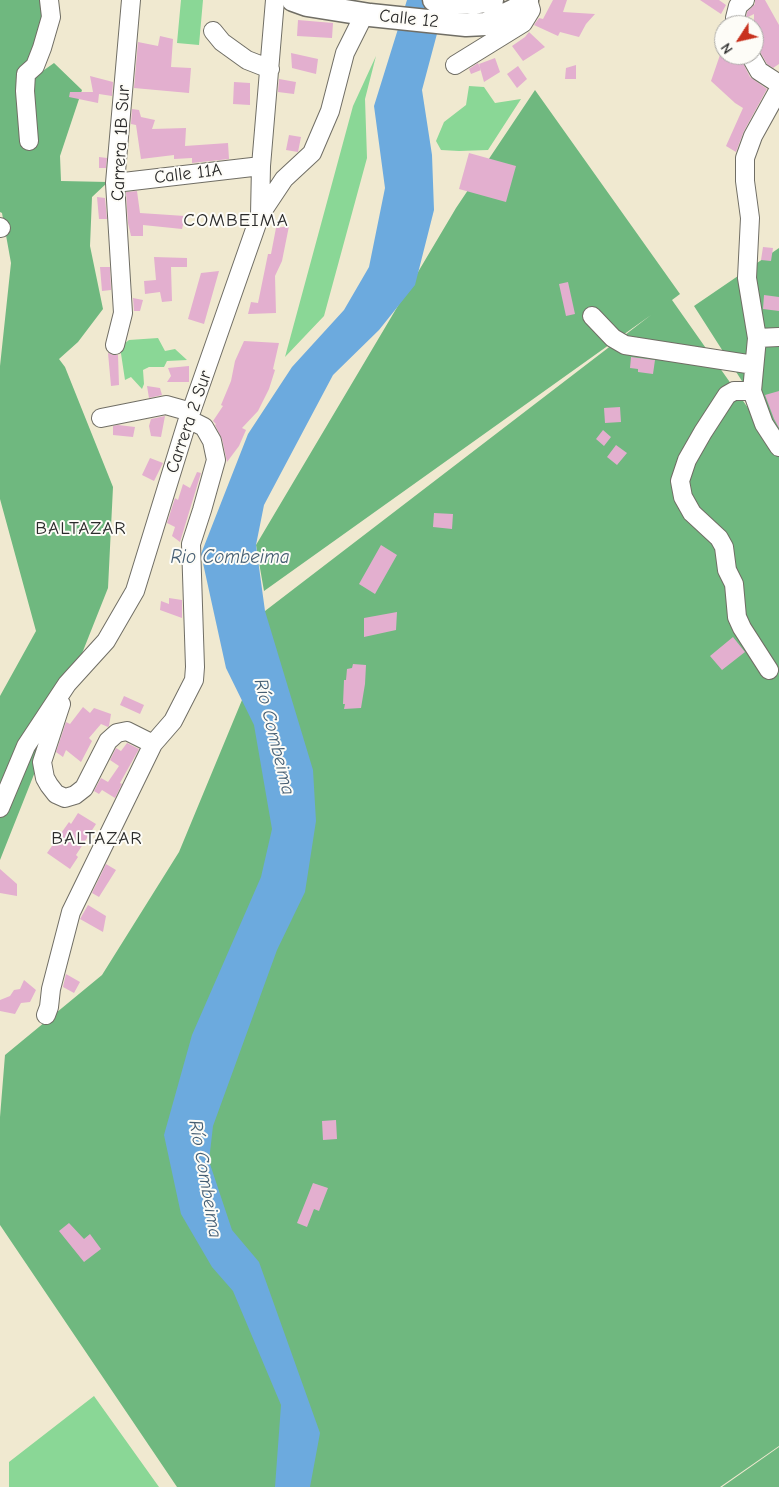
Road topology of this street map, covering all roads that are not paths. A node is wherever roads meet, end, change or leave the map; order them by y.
1 (49, 0) edge
2 (132, 0) edge
3 (275, 0) edge
4 (293, 0) edge
5 (434, 0) edge
6 (527, 0) edge
7 (746, 0) edge
8 (482, 2) edge
9 (367, 15) junction
10 (736, 15) edge
11 (213, 31) dead end
12 (455, 65) dead end
13 (756, 65) edge
14 (270, 69) junction
15 (779, 84) edge
16 (779, 89) edge
17 (29, 141) dead end
18 (261, 166) junction
19 (115, 183) junction
20 (260, 215) junction
21 (592, 316) dead end
22 (779, 337) edge
23 (757, 338) junction
24 (114, 345) dead end
25 (754, 365) junction
26 (752, 391) junction
27 (190, 415) junction
28 (101, 418) dead end
29 (779, 447) edge
30 (769, 670) dead end
31 (68, 684) junction
32 (153, 744) junction
33 (0, 808) edge
34 (46, 1016) dead end

1 - 17 street
2 - 19 street, Carrera 1B Sur
3 - 14 street, Carrera 2 Sur
4 - 9 main road, Calle 12
5 - 8 main road, Calle 12
6 - 9 main road, Calle 12
6 - 12 street
7 - 10 street
9 - 20 street
11 - 14 street
13 - 15 street
14 - 18 street, Carrera 2 Sur
16 - 23 street
18 - 19 street, Calle 11A
18 - 20 street, Carrera 2 Sur
19 - 24 street, Carrera 1B Sur
20 - 27 street, Carrera 2 Sur
21 - 25 street
22 - 23 street
23 - 25 street
25 - 26 street
26 - 29 street
26 - 30 street
27 - 28 street
27 - 31 street, Carrera 2 Sur
27 - 32 street
31 - 32 street
31 - 33 street, Carrera 2 Sur
32 - 34 street

